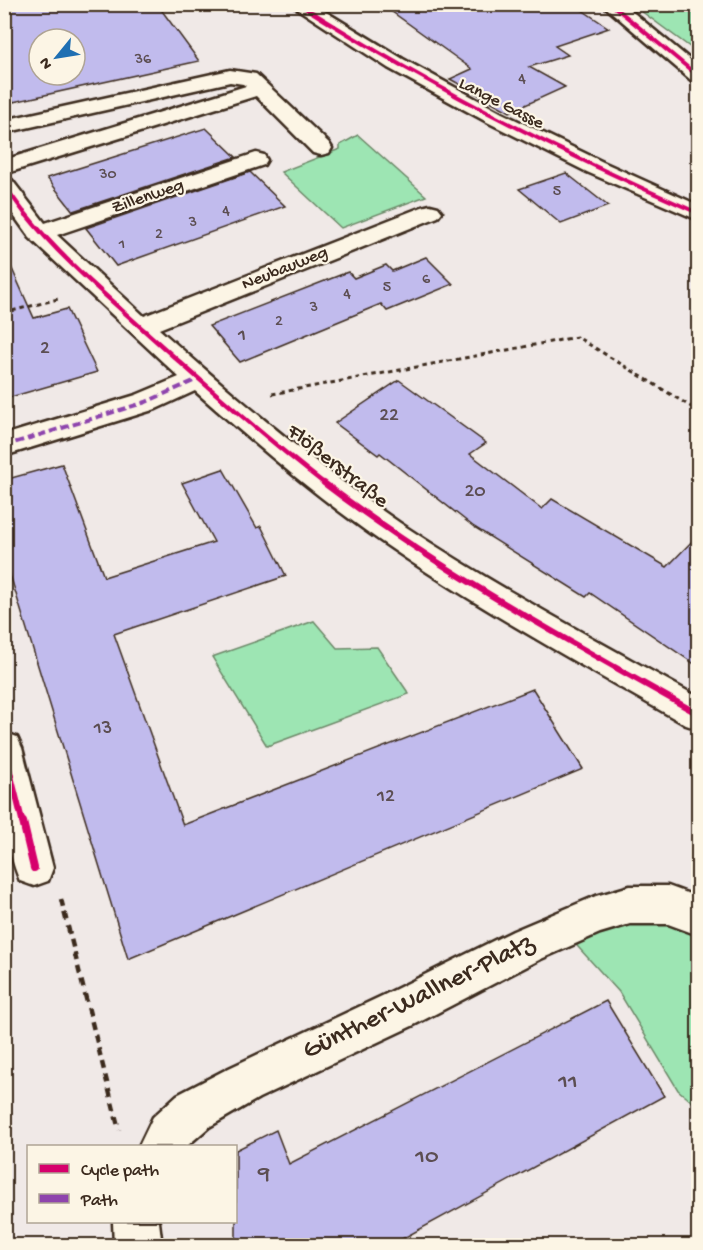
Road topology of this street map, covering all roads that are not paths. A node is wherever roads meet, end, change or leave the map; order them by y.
1 (299, 4) edge
2 (611, 4) edge
3 (699, 76) edge
4 (260, 89) junction
5 (4, 127) edge
6 (321, 148) dead end
7 (256, 160) dead end
8 (4, 167) edge
9 (4, 185) edge
10 (430, 212) dead end
11 (699, 213) edge
12 (39, 233) junction
13 (140, 327) junction
14 (198, 379) junction
15 (4, 446) edge
16 (699, 714) edge
17 (4, 748) edge
18 (34, 868) road end
19 (699, 916) edge
20 (162, 1145) edge
21 (136, 1223) edge
22 (138, 1245) edge

1 - 11 street, Lange Gasse
2 - 3 street
4 - 5 street
4 - 6 street
4 - 8 street
7 - 12 street, Zillenweg
9 - 12 street, Flößerstraße
10 - 13 street, Neubauweg
12 - 13 street, Flößerstraße
13 - 14 street, Flößerstraße
14 - 15 street
14 - 16 street, Flößerstraße
17 - 18 street
19 - 20 street, Günther-Wallner-Platz
21 - 22 street

